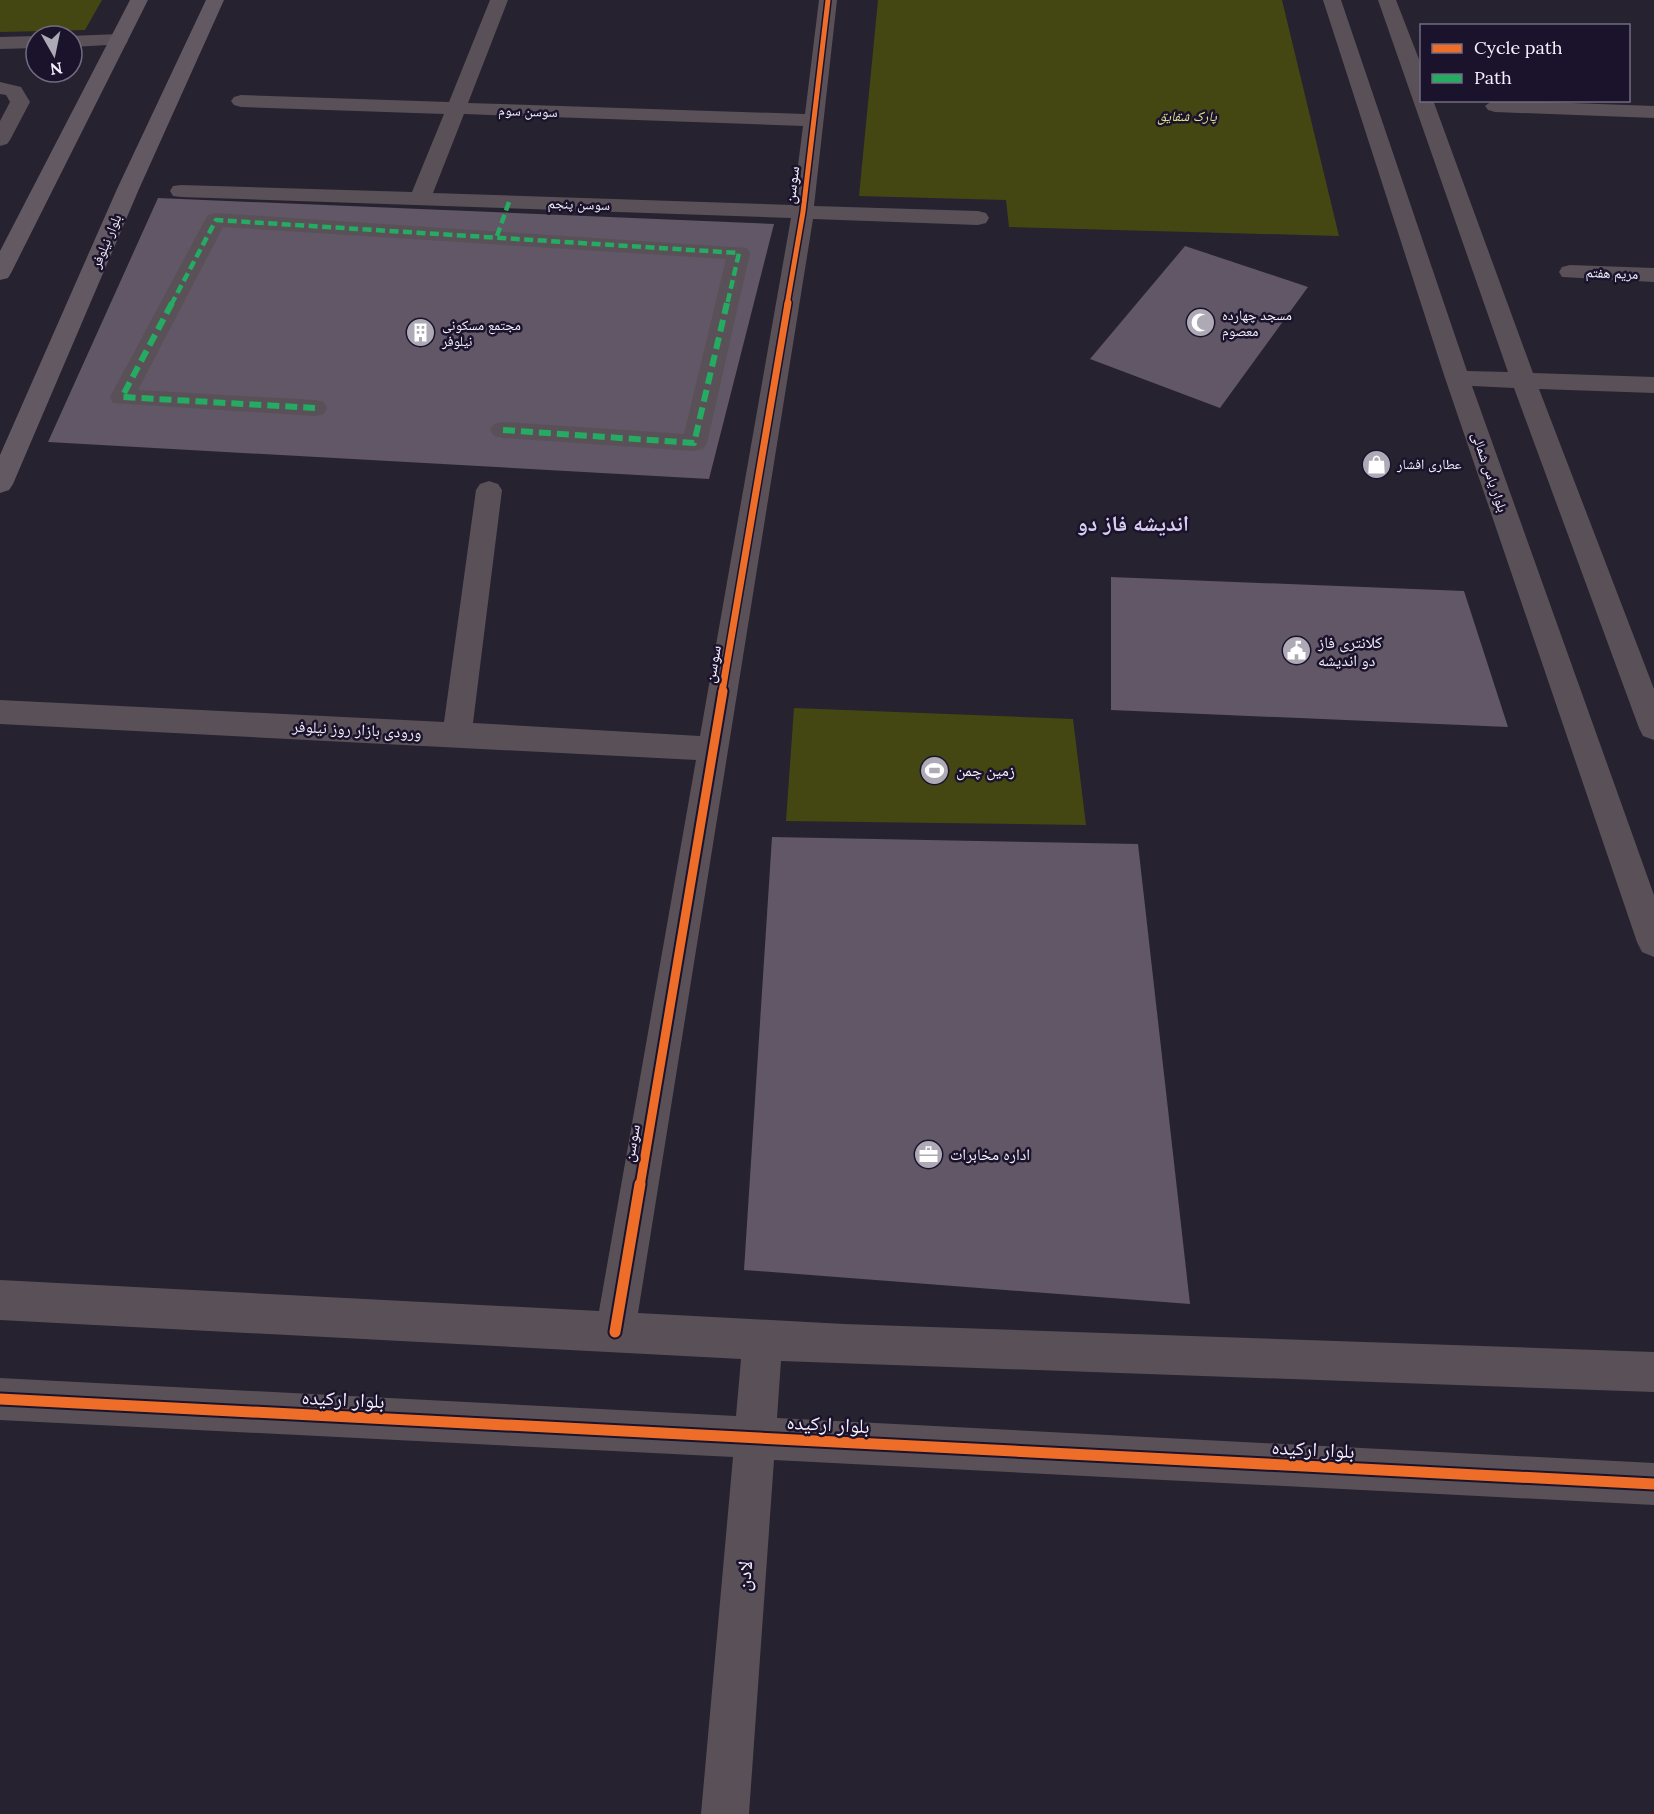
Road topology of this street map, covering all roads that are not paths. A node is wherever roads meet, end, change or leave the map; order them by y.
1 (139, 0) edge
2 (215, 0) edge
3 (499, 0) edge
4 (828, 0) edge
5 (1332, 0) edge
6 (1387, 0) edge
7 (119, 40) junction
8 (84, 41) edge
9 (24, 42) edge
10 (0, 43) edge
11 (0, 88) edge
12 (1420, 91) edge
13 (241, 101) dead end
14 (1424, 102) edge
15 (1495, 106) dead end
16 (454, 109) junction
17 (1654, 112) edge
18 (814, 120) junction
19 (0, 140) edge
20 (181, 191) dead end
21 (420, 199) junction
22 (509, 202) junction
23 (803, 212) junction
24 (978, 218) dead end
25 (497, 236) junction
26 (1570, 272) dead end
27 (0, 273) edge
28 (1654, 275) edge
29 (1457, 378) junction
30 (1524, 380) junction
31 (1654, 385) edge
32 (315, 408) dead end
33 (503, 430) dead end
34 (0, 484) edge
35 (489, 490) dead end
36 (0, 712) edge
37 (1654, 728) edge
38 (457, 734) junction
39 (713, 749) junction
40 (1654, 942) edge
41 (0, 1300) edge
42 (615, 1332) junction
43 (763, 1339) junction
44 (1654, 1372) edge
45 (0, 1399) edge
46 (755, 1438) junction
47 (1654, 1484) edge
48 (725, 1814) edge

1 - 7 main road
2 - 34 main road, بلوار نیلوفر
3 - 16 street
4 - 18 street, سوسن
5 - 29 street, بلوار یاس شمالی
6 - 12 street
7 - 8 street
7 - 27 main road
9 - 10 street
11 - 19 street
13 - 16 street, سوسن سوم
14 - 30 street
15 - 17 street
16 - 18 street, سوسن سوم
16 - 21 street
18 - 23 street, سوسن
20 - 21 street, سوسن پنجم
21 - 22 street, سوسن پنجم
22 - 23 street, سوسن پنجم
22 - 25 street
23 - 24 street, سوسن پنجم
23 - 39 street, سوسن
25 - 32 street
25 - 33 street
26 - 28 street, مریم هفتم
29 - 30 street
29 - 40 street, بلوار یاس شمالی
30 - 31 street
30 - 37 street
35 - 38 street
36 - 38 street, ورودی بازار روز نیلوفر
38 - 39 street, ورودی بازار روز نیلوفر
39 - 42 street, سوسن
41 - 42 street
42 - 43 street
43 - 44 street
43 - 46 street, لادن
45 - 46 street, بلوار ارکیده
46 - 47 street, بلوار ارکیده
46 - 48 street, لادن

